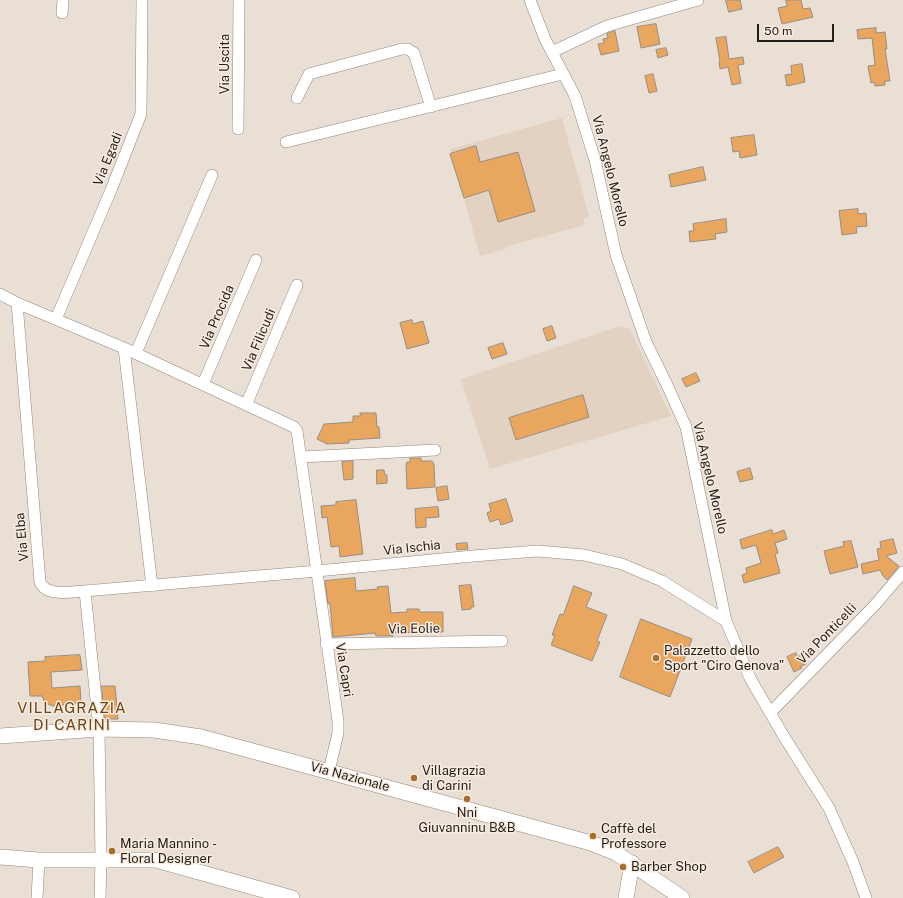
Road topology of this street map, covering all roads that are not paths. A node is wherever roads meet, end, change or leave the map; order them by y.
1 (63, 0) edge
2 (142, 0) edge
3 (240, 0) edge
4 (530, 0) edge
5 (698, 0) edge
6 (62, 13) dead end
7 (552, 52) junction
8 (563, 74) junction
9 (297, 98) dead end
10 (431, 107) junction
11 (238, 129) dead end
12 (286, 142) dead end
13 (212, 175) dead end
14 (256, 260) dead end
15 (297, 285) dead end
16 (0, 294) edge
17 (17, 303) junction
18 (56, 320) junction
19 (124, 348) junction
20 (136, 353) junction
21 (203, 384) junction
22 (246, 405) junction
23 (435, 450) dead end
24 (302, 457) junction
25 (317, 571) junction
26 (903, 572) edge
27 (152, 586) junction
28 (85, 591) junction
29 (726, 620) junction
30 (502, 641) dead end
31 (326, 644) junction
32 (770, 714) junction
33 (99, 729) junction
34 (0, 736) edge
35 (329, 772) junction
36 (0, 857) edge
37 (39, 860) junction
38 (101, 860) junction
39 (853, 862) junction
40 (632, 863) junction
41 (37, 898) edge
42 (100, 898) edge
43 (292, 898) edge
44 (626, 898) edge
45 (682, 898) edge
46 (858, 898) edge
47 (866, 898) edge

1 - 6 street
2 - 18 street, Via Egadi
3 - 11 street, Via Uscita
4 - 7 street, Via Angelo Morello
5 - 7 street
7 - 8 street, Via Angelo Morello
8 - 10 street
8 - 29 street, Via Angelo Morello
9 - 10 street
10 - 12 street
13 - 20 street
14 - 21 street, Via Procida
15 - 22 street, Via Filicudi
16 - 17 street
17 - 18 street
17 - 28 street, Via Elba
18 - 19 street
19 - 20 street
19 - 27 street
20 - 21 street
21 - 22 street
22 - 24 street, Via Capri
23 - 24 street
24 - 25 street, Via Capri
25 - 27 street, Via Ischia
25 - 29 street, Via Ischia
25 - 31 street, Via Capri
26 - 32 street, Via Ponticelli
27 - 28 street, Via Ischia
28 - 33 street
29 - 32 street, Via Angelo Morello
30 - 31 street, Via Eolie
31 - 35 street, Via Capri
32 - 39 street, Via Angelo Morello
33 - 34 main road, Via Nazionale
33 - 35 main road, Via Nazionale
33 - 38 street
35 - 40 main road, Via Nazionale
36 - 37 main road
37 - 38 main road
37 - 41 street
38 - 42 street
38 - 43 main road
39 - 46 street
39 - 47 street
40 - 44 main road
40 - 45 main road, Via Nazionale

